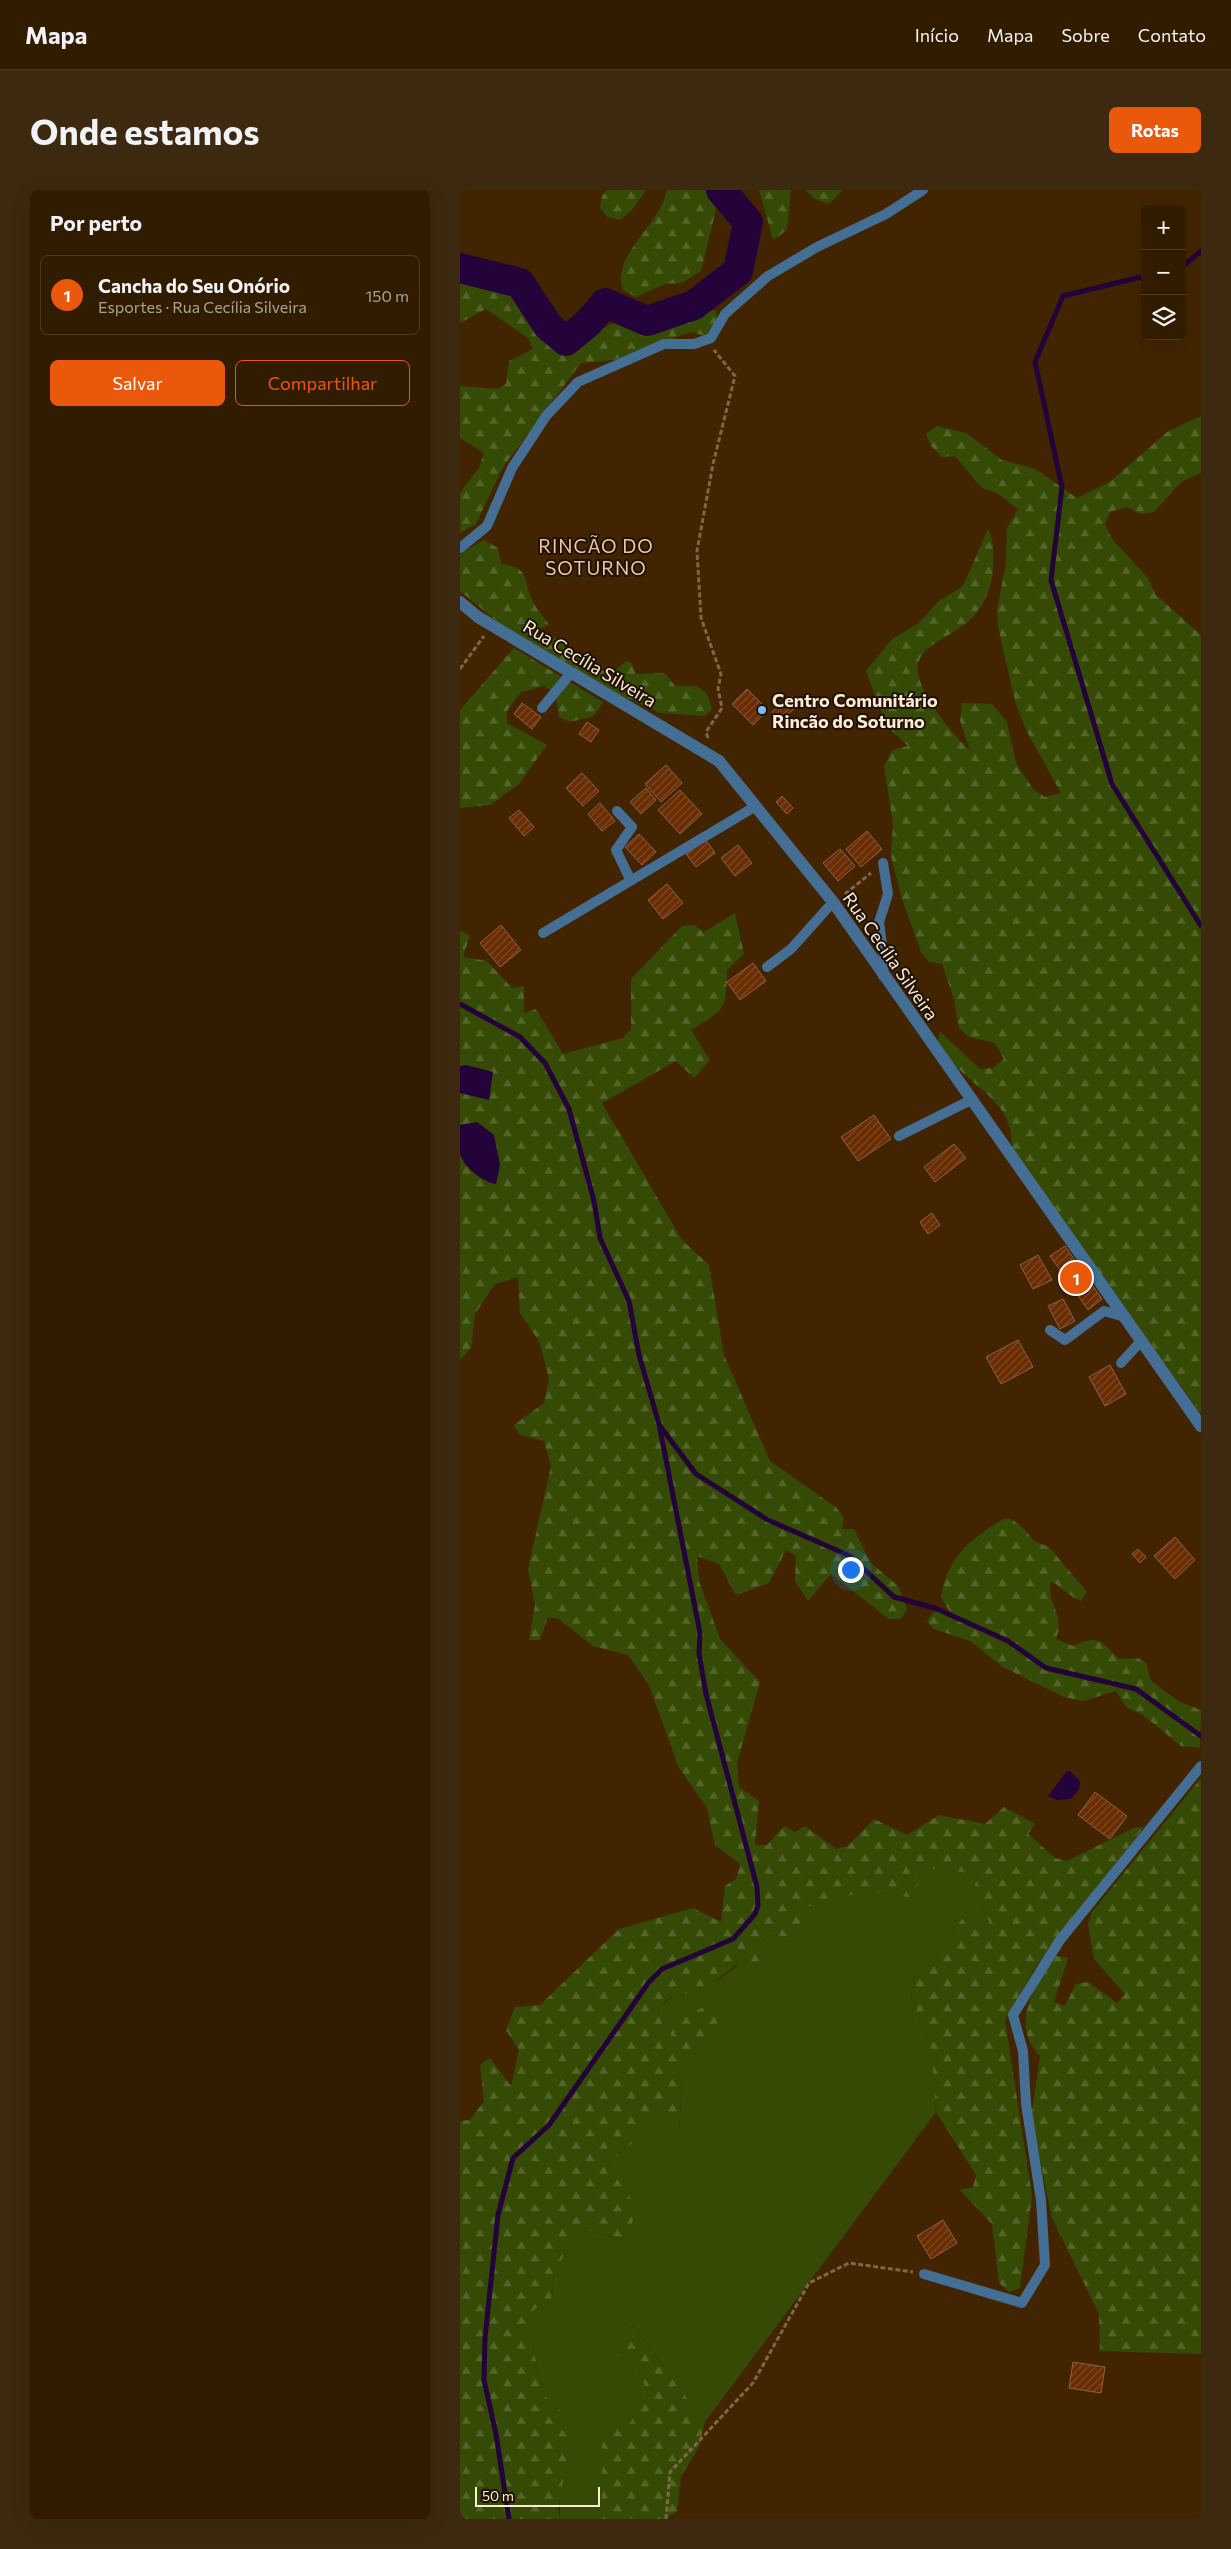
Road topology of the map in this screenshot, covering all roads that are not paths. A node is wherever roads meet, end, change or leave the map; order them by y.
1 (924, 190) edge
2 (460, 548) edge
3 (460, 602) edge
4 (571, 673) junction
5 (542, 708) dead end
6 (756, 806) junction
7 (618, 811) dead end
8 (883, 863) road end
9 (630, 879) junction
10 (833, 902) junction
11 (543, 933) dead end
12 (767, 967) dead end
13 (883, 976) junction
14 (971, 1100) junction
15 (899, 1136) dead end
16 (1126, 1317) junction
17 (1050, 1330) dead end
18 (1142, 1340) junction
19 (1121, 1363) dead end
20 (1201, 1426) edge
21 (1201, 1766) edge
22 (924, 2274) road end

1 - 2 lane
3 - 4 street, Rua Cecília Silveira
4 - 5 lane
4 - 6 street, Rua Cecília Silveira
6 - 9 lane
6 - 10 street, Rua Cecília Silveira
7 - 9 lane
8 - 13 lane
9 - 11 lane
10 - 12 lane
10 - 13 street, Rua Cecília Silveira
13 - 14 street, Rua Cecília Silveira
14 - 15 lane
14 - 16 street, Rua Cecília Silveira
16 - 17 lane
16 - 18 street, Rua Cecília Silveira
18 - 19 lane
18 - 20 street, Rua Cecília Silveira
21 - 22 lane

